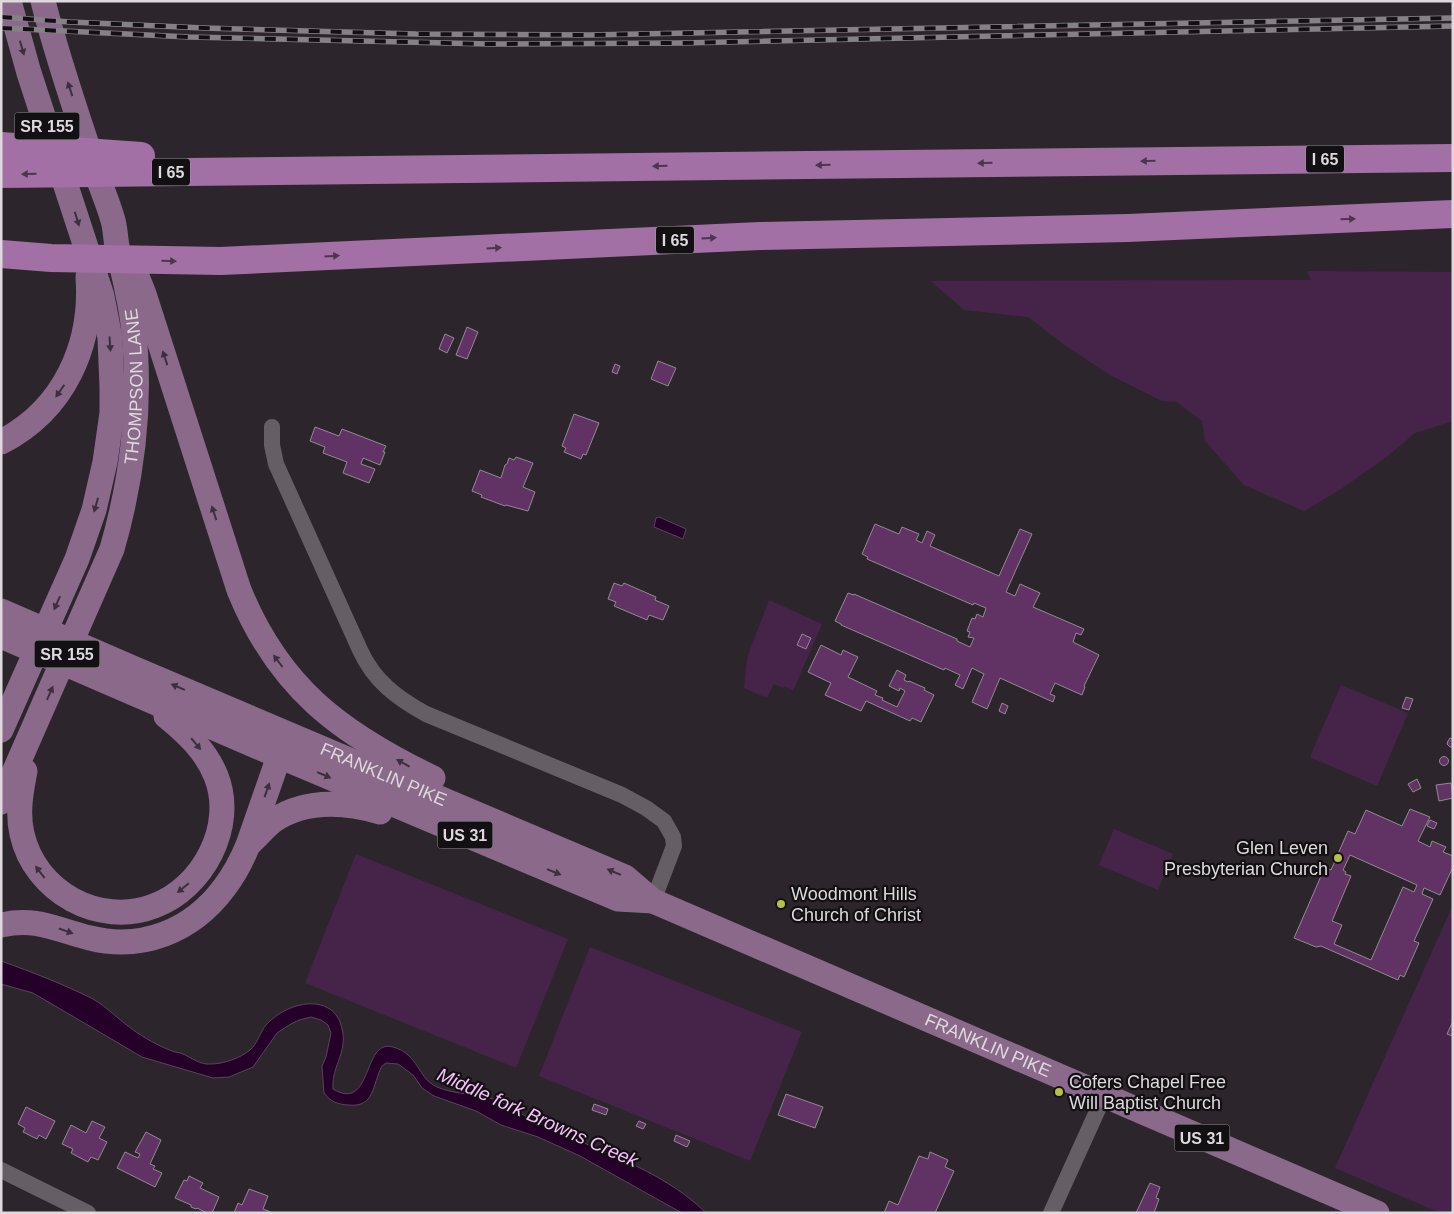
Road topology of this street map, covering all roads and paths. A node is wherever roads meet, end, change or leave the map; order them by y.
1 (9, 1) edge
2 (43, 1) edge
3 (1453, 142) edge
4 (1, 146) edge
5 (1453, 158) edge
6 (1196, 160) junction
7 (340, 170) junction
8 (1, 174) edge
9 (1453, 214) edge
10 (1, 254) edge
11 (51, 258) junction
12 (1, 263) edge
13 (136, 294) junction
14 (96, 296) junction
15 (272, 427) dead end
16 (1, 442) edge
17 (1, 611) edge
18 (1, 636) edge
19 (132, 681) junction
20 (2, 728) edge
21 (288, 733) junction
22 (30, 738) junction
23 (279, 756) junction
24 (1, 802) edge
25 (248, 845) junction
26 (531, 850) junction
27 (653, 901) junction
28 (1, 925) edge
29 (1104, 1096) junction
30 (1, 1170) edge
31 (88, 1213) edge
32 (1051, 1213) edge
33 (1377, 1213) edge

1 -> 14 main road, SR 155
13 -> 2 main road, SR 155
3 - 6 highway
4 - 7 highway
5 - 6 highway, I 65
6 -> 7 highway, I 65
7 -> 8 highway, I 65
11 -> 9 highway, I 65
10 - 11 highway, I 65
11 - 12 highway
22 -> 13 main road, THOMPSON LANE / SR 155
26 -> 13 main road
14 -> 16 main road
14 -> 20 main road, THOMPSON LANE
15 - 27 street
17 - 19 main road, US 31
18 - 19 main road, US 31
21 -> 19 main road, FRANKLIN PIKE / US 31
19 -> 22 main road
19 - 23 main road, FRANKLIN PIKE / US 31
21 - 23 main road
21 - 26 main road, FRANKLIN PIKE / US 31
22 - 24 main road
25 -> 23 main road
23 -> 26 main road, FRANKLIN PIKE / US 31
25 - 26 main road
28 -> 25 main road
26 - 27 main road, FRANKLIN PIKE / US 31
27 - 29 main road, FRANKLIN PIKE / US 31
29 - 32 street
29 - 33 main road, FRANKLIN PIKE / US 31
30 - 31 street

